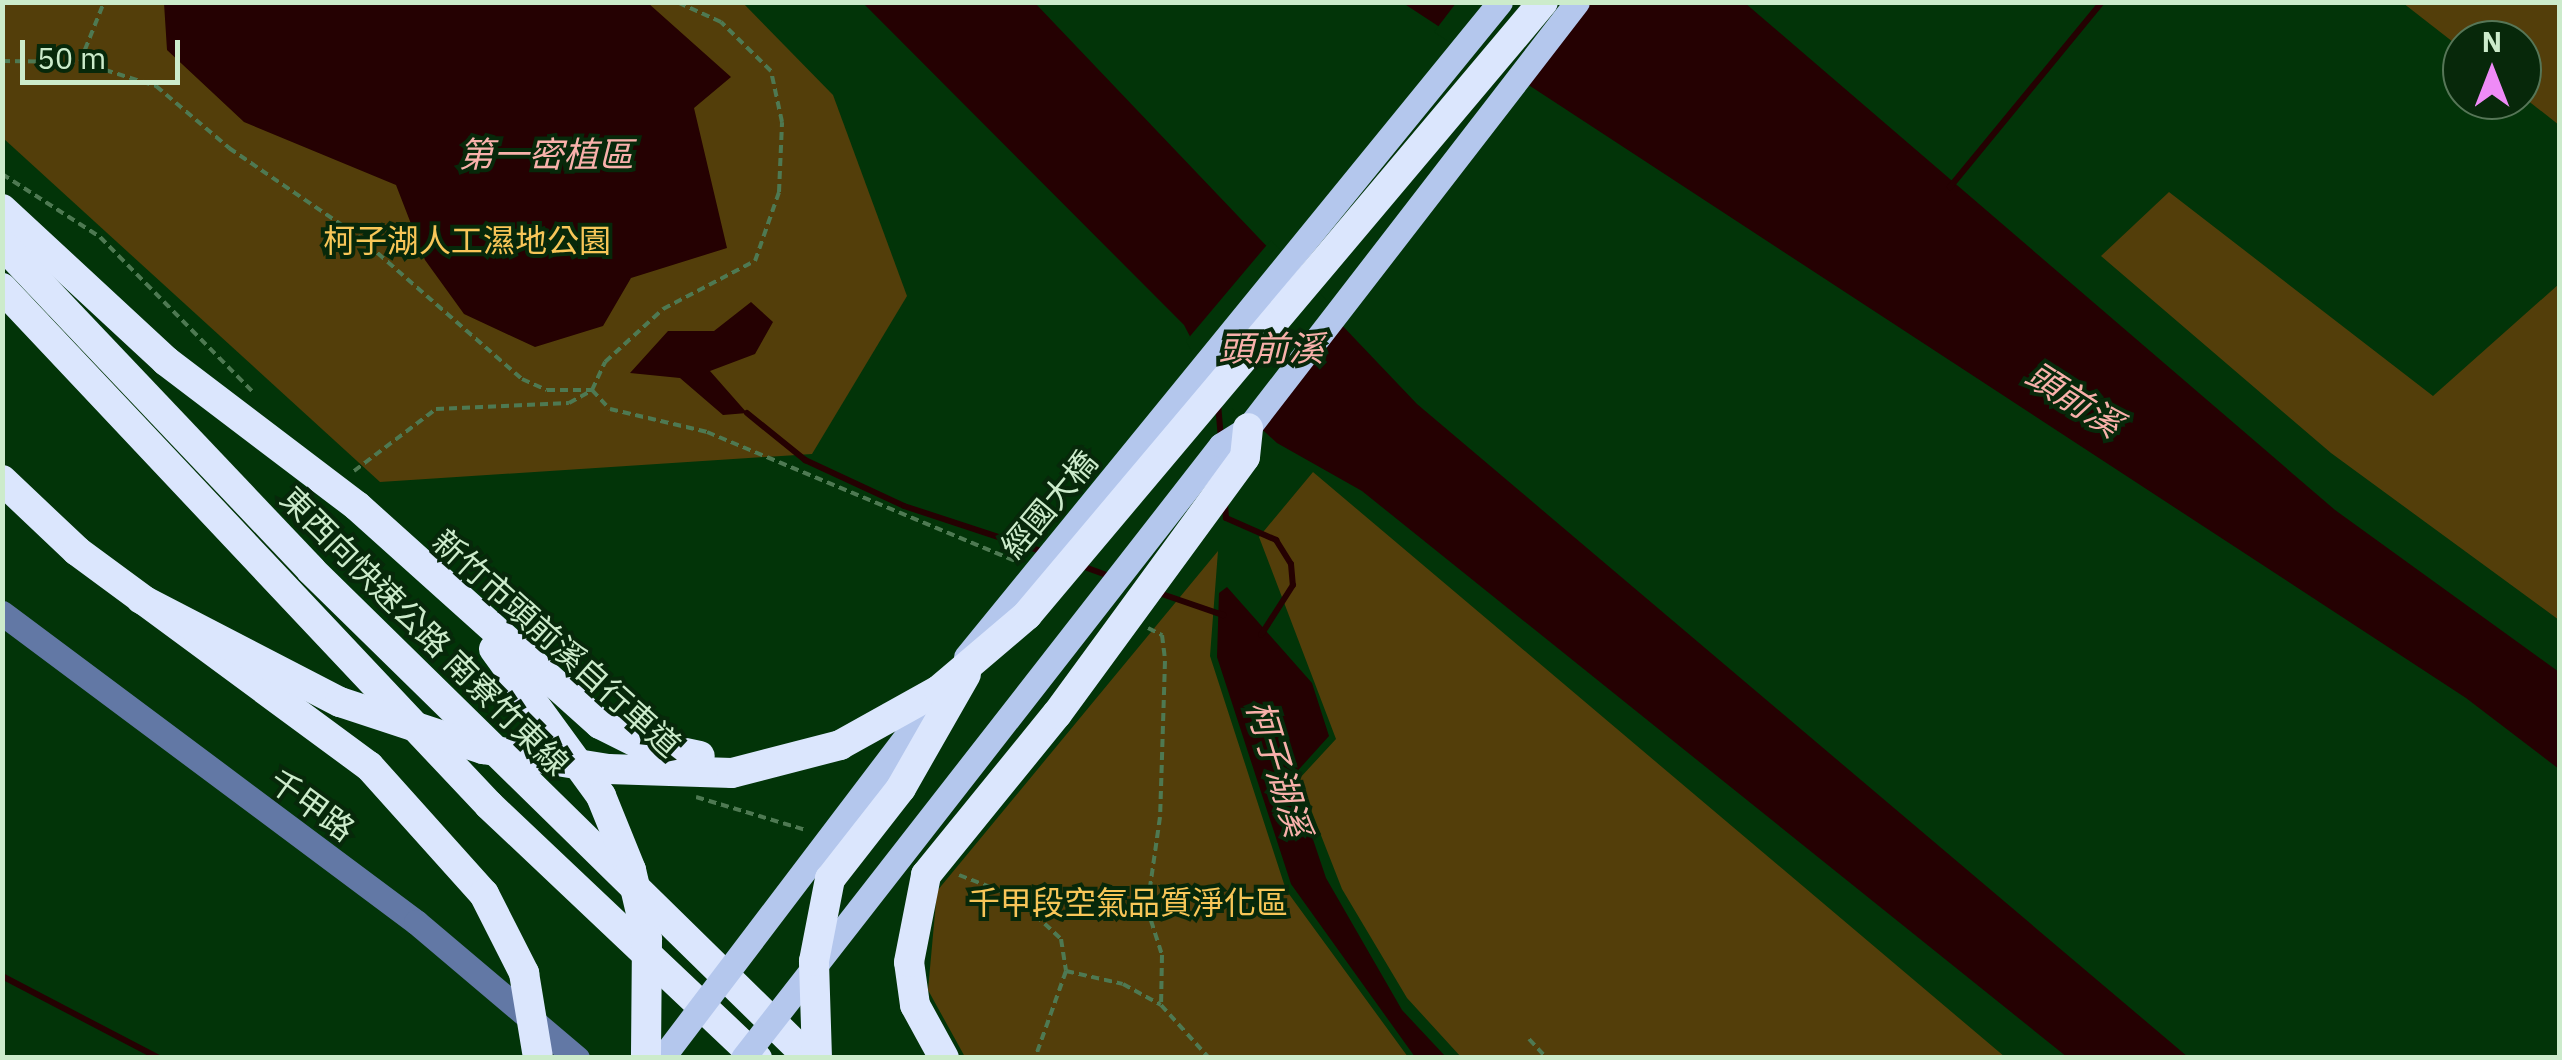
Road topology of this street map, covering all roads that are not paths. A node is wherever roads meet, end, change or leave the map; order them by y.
1 (1500, 2) edge
2 (1543, 2) edge
3 (1577, 2) edge
4 (2, 209) edge
5 (2, 244) edge
6 (2, 288) edge
7 (1248, 428) junction
8 (2, 480) edge
9 (349, 493) junction
10 (141, 599) junction
11 (2, 613) edge
12 (998, 614) junction
13 (814, 961) junction
14 (538, 1058) edge
15 (577, 1058) edge
16 (646, 1058) edge
17 (662, 1058) edge
18 (743, 1058) edge
19 (757, 1058) edge
20 (809, 1058) edge
21 (817, 1058) edge
22 (944, 1058) edge

1 - 12 main road, 經國大橋, bridge
2 - 10 highway, bridge
3 - 7 main road
4 - 9 highway
5 - 20 highway, 東西向快速公路 南寮竹東線
6 - 19 highway
7 - 13 main road, bridge
7 - 22 highway, bridge
8 - 10 highway
9 - 12 highway, bridge
9 - 16 highway, bridge
10 - 14 highway, bridge
11 - 15 street, 千甲路
12 - 13 highway, bridge
12 - 17 main road, 經國大橋, bridge
13 - 18 main road, bridge
13 - 21 highway, bridge

